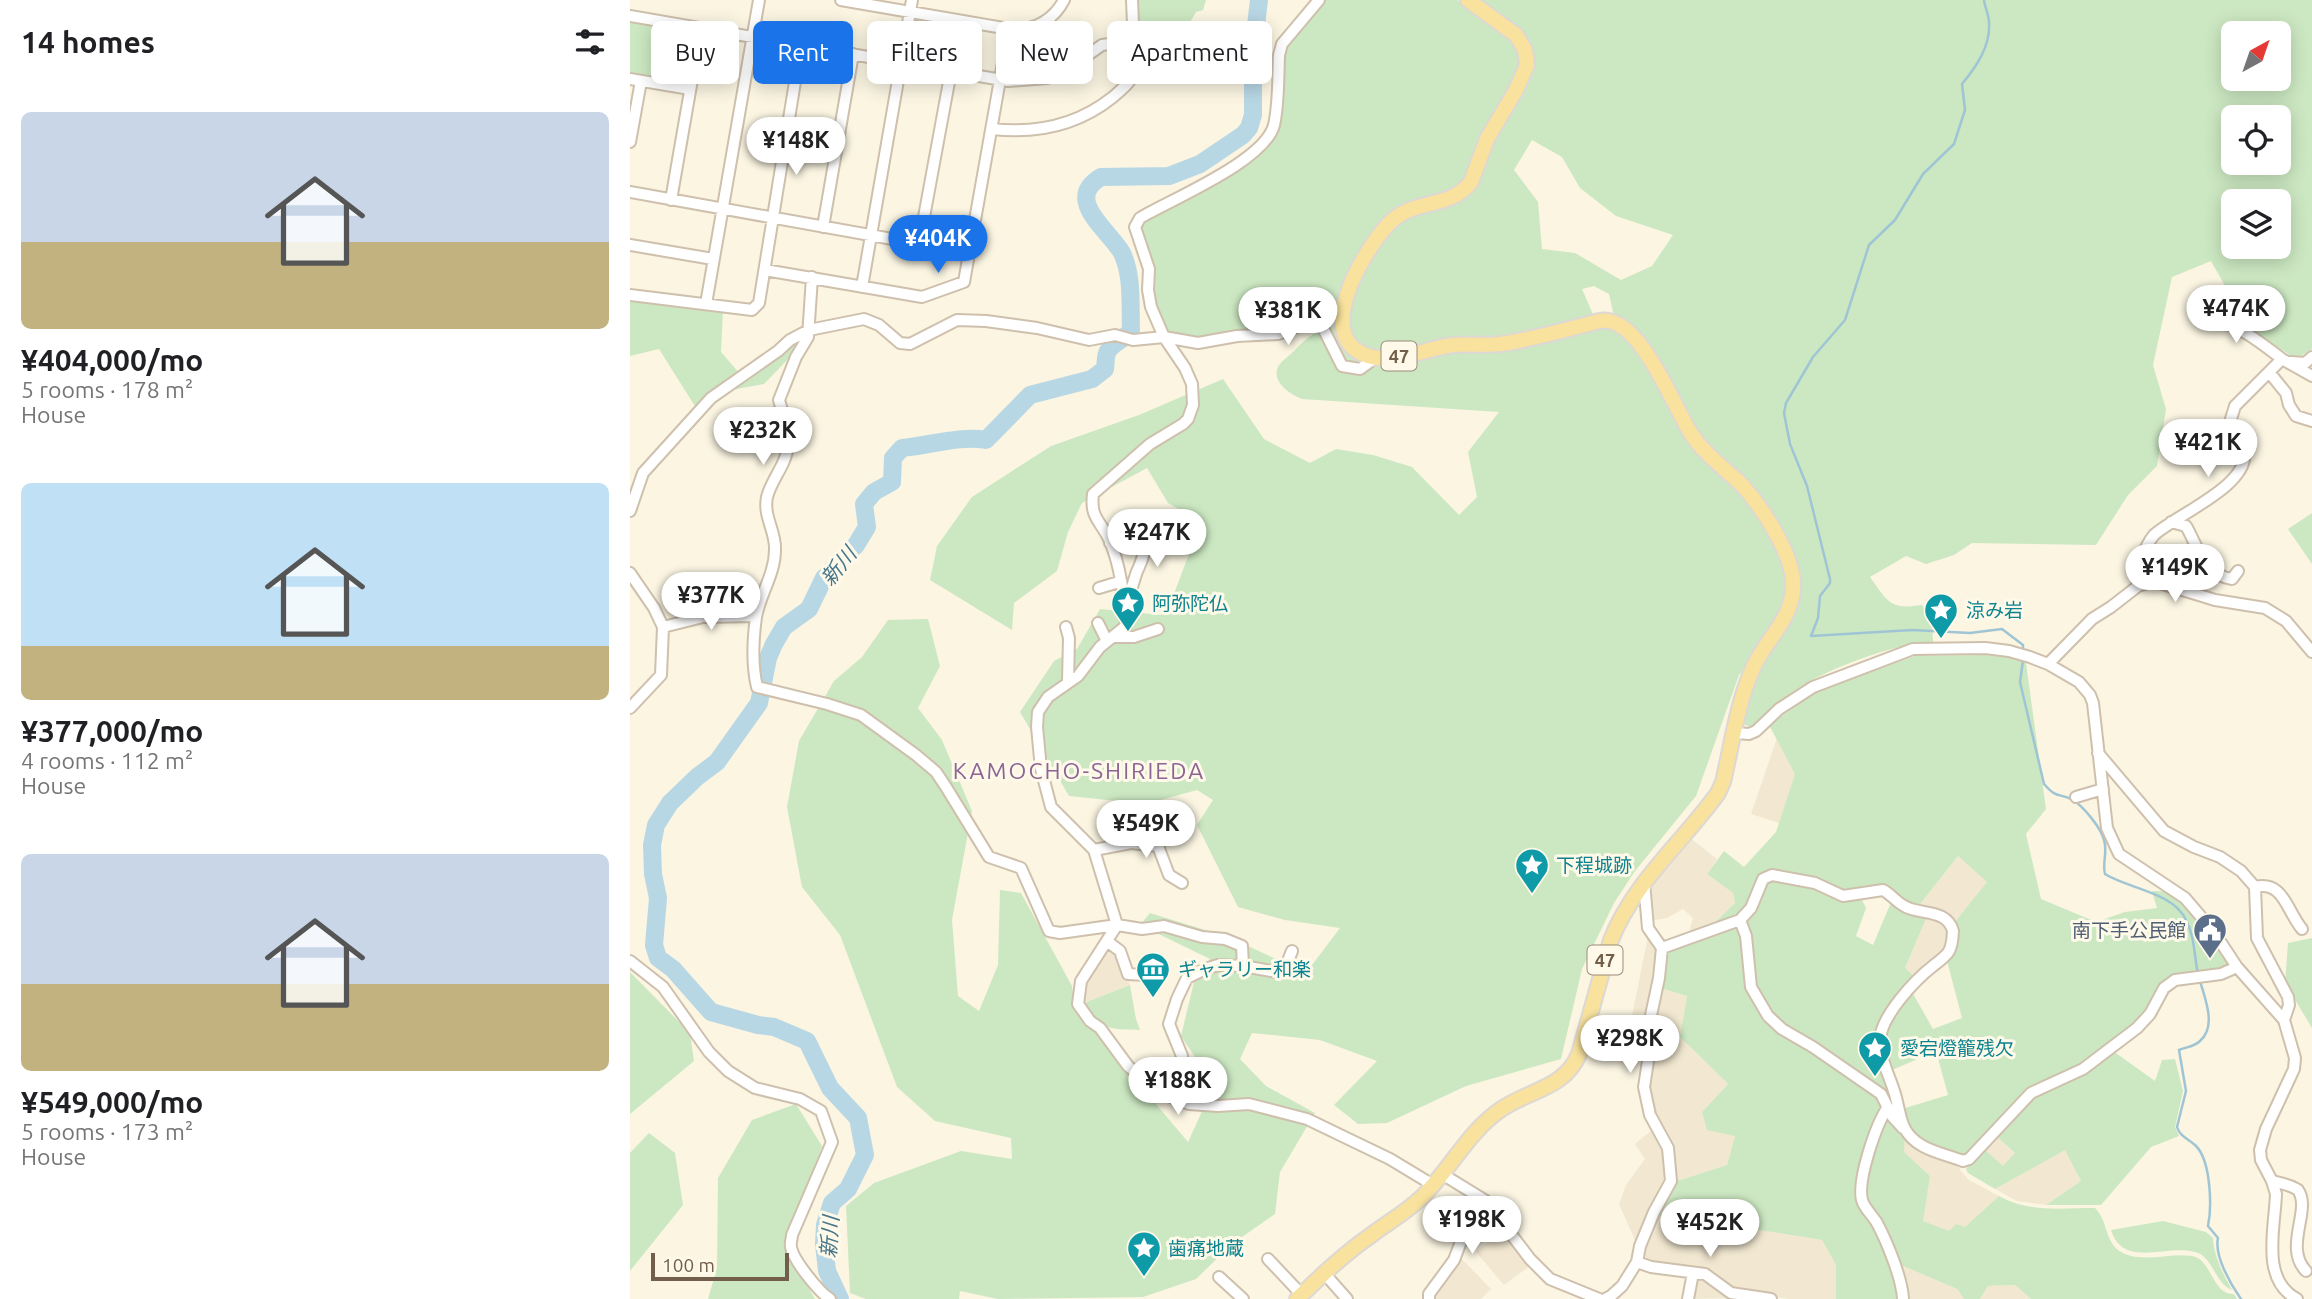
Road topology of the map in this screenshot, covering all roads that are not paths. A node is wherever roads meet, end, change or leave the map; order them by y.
1 (759, 0) edge
2 (841, 0) edge
3 (912, 0) edge
4 (1064, 0) edge
5 (1132, 0) edge
6 (1319, 0) edge
7 (1468, 0) edge
8 (910, 12) junction
9 (630, 16) edge
10 (660, 21) edge
11 (756, 21) edge
12 (908, 21) edge
13 (1045, 21) edge
14 (1133, 21) edge
15 (996, 27) edge
16 (739, 35) edge
17 (753, 37) joint
18 (853, 54) edge
19 (867, 56) edge
20 (636, 80) edge
21 (691, 84) edge
22 (795, 84) edge
23 (848, 84) edge
24 (897, 84) edge
25 (949, 84) edge
26 (999, 84) edge
27 (1126, 84) edge
28 (690, 89) junction
29 (992, 129) junction
30 (630, 142) edge
31 (630, 192) edge
32 (671, 200) junction
33 (722, 209) junction
34 (774, 218) junction
35 (823, 227) junction
36 (871, 235) junction
37 (919, 244) junction
38 (630, 245) edge
39 (970, 253) junction
40 (713, 259) junction
41 (765, 270) junction
42 (812, 277) junction
43 (862, 287) junction
44 (630, 295) edge
45 (706, 303) junction
46 (2214, 320) dead end
47 (809, 330) junction
48 (1164, 337) junction
49 (2312, 357) edge
50 (1375, 358) junction
51 (2282, 359) junction
52 (2269, 372) junction
53 (2312, 376) edge
54 (2312, 421) edge
55 (630, 511) edge
56 (1130, 518) dead end
57 (2171, 522) junction
58 (1143, 528) dead end
59 (1110, 543) junction
60 (2238, 571) dead end
61 (630, 573) edge
62 (1119, 582) junction
63 (2137, 586) junction
64 (1099, 588) dead end
65 (1124, 598) junction
66 (756, 616) junction
67 (1098, 623) dead end
68 (663, 627) junction
69 (1066, 627) dead end
70 (1158, 629) dead end
71 (1109, 639) junction
72 (2312, 652) edge
73 (2048, 664) junction
74 (1068, 681) junction
75 (630, 708) edge
76 (1735, 733) junction
77 (2098, 753) junction
78 (2103, 789) junction
79 (2076, 797) dead end
80 (1157, 825) dead end
81 (1158, 846) junction
82 (1094, 850) junction
83 (1644, 882) junction
84 (1182, 883) dead end
85 (2255, 887) junction
86 (1741, 920) junction
87 (1117, 925) junction
88 (2302, 929) dead end
89 (1107, 941) junction
90 (1662, 948) junction
91 (1292, 951) dead end
92 (630, 961) edge
93 (1243, 966) junction
94 (2237, 967) junction
95 (1145, 975) dead end
96 (2284, 1020) junction
97 (1189, 1104) junction
98 (1888, 1107) junction
99 (1906, 1130) junction
100 (1437, 1180) junction
101 (2272, 1181) junction
102 (1486, 1201) junction
103 (1268, 1259) dead end
104 (1637, 1262) junction
105 (2306, 1271) dead end
106 (1324, 1273) junction
107 (1693, 1273) junction
108 (1219, 1277) dead end
109 (1300, 1297) edge
110 (830, 1299) edge
111 (1243, 1299) edge
112 (1348, 1299) edge
113 (1429, 1299) edge
114 (1599, 1299) edge
115 (1605, 1299) edge
116 (1688, 1299) edge
117 (1771, 1299) edge
118 (1903, 1299) edge
119 (2297, 1299) edge

1 - 11 street
2 - 8 street
3 - 8 street
4 - 13 street
5 - 14 street
6 - 48 street
7 - 50 main road, 47
8 - 12 street
8 - 15 street
9 - 10 street
16 - 17 street
17 - 33 street
18 - 19 street
20 - 28 street
20 - 30 street
21 - 28 street
22 - 34 street
23 - 35 street
24 - 36 street
25 - 37 street
26 - 29 street
27 - 29 street
28 - 32 street
29 - 39 street
31 - 32 street
32 - 33 street
33 - 34 street
33 - 40 street
34 - 35 street
34 - 41 street
35 - 36 street
36 - 37 street
36 - 43 street
37 - 39 street
38 - 40 street
39 - 43 street
40 - 45 street
41 - 42 street
41 - 45 street
42 - 43 street
42 - 47 street
44 - 45 street
46 - 51 street
47 - 48 street
47 - 55 street
47 - 66 street
48 - 50 street
48 - 59 street
49 - 51 street
50 - 76 main road, 47
51 - 52 street
51 - 53 street
52 - 54 street
52 - 57 street
56 - 59 street
57 - 60 street
57 - 63 street
58 - 65 street
59 - 62 street
61 - 68 street
62 - 64 street
62 - 65 street
63 - 72 street
63 - 73 street
65 - 71 street
66 - 68 street
66 - 87 street
67 - 71 street
68 - 75 street
69 - 74 street
70 - 71 street
71 - 74 street
73 - 76 street
73 - 77 street
74 - 82 street
76 - 83 main road, 47
77 - 78 street
77 - 85 street
78 - 79 street
78 - 94 street
80 - 81 street
81 - 82 street
81 - 84 street
82 - 87 street
83 - 90 street
83 - 100 main road, 47
85 - 88 street
85 - 96 street
86 - 90 street
86 - 98 street
86 - 99 street
87 - 89 street
87 - 93 street
89 - 95 street
89 - 97 street
90 - 104 street
91 - 93 street
92 - 110 street
93 - 97 street
94 - 96 street
94 - 99 street
96 - 101 street
97 - 100 street
98 - 99 street
98 - 118 street
100 - 102 street
100 - 106 main road, 47
101 - 105 street
101 - 119 street
102 - 113 street
102 - 114 street
103 - 109 street
104 - 107 street
104 - 115 street
106 - 109 main road, 47
106 - 112 street
107 - 116 street
107 - 117 street
108 - 111 street

